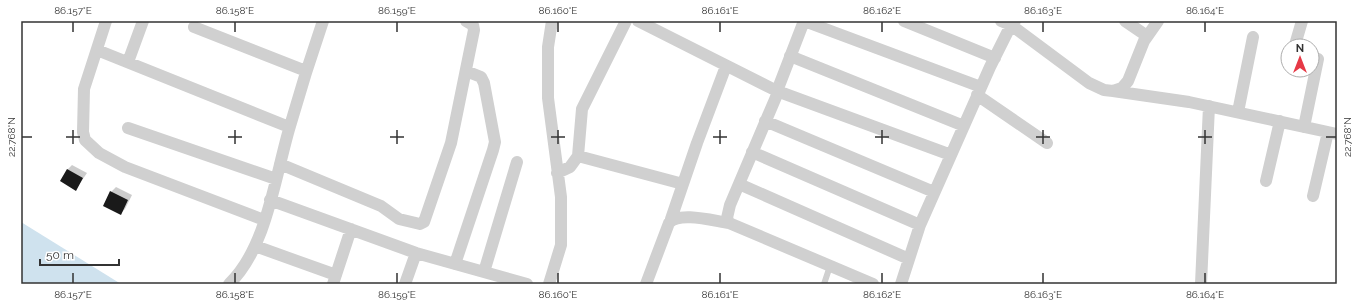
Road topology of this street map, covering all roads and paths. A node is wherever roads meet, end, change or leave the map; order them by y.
1 (106, 21) edge
2 (143, 21) edge
3 (323, 21) edge
4 (466, 21) edge
5 (552, 21) edge
6 (626, 21) edge
7 (638, 21) edge
8 (904, 21) edge
9 (1125, 21) edge
10 (1158, 21) edge
11 (1302, 21) edge
12 (1009, 22) edge
13 (194, 27) dead end
14 (1147, 36) junction
15 (1253, 37) dead end
16 (1297, 38) edge
17 (97, 50) junction
18 (790, 56) junction
19 (995, 58) junction
20 (128, 62) junction
21 (726, 66) junction
22 (306, 70) junction
23 (466, 71) junction
24 (1314, 78) edge
25 (777, 91) junction
26 (979, 91) junction
27 (1113, 91) junction
28 (1209, 106) junction
29 (1238, 112) junction
30 (765, 121) junction
31 (1280, 121) junction
32 (964, 126) junction
33 (289, 127) junction
34 (1304, 127) junction
35 (128, 128) dead end
36 (1332, 133) edge
37 (1047, 143) dead end
38 (752, 152) junction
39 (951, 155) junction
40 (578, 156) junction
41 (517, 162) dead end
42 (280, 164) junction
43 (557, 173) junction
44 (276, 179) junction
45 (1266, 180) dead end
46 (683, 184) junction
47 (739, 184) junction
48 (934, 192) junction
49 (1313, 196) dead end
50 (270, 200) junction
51 (671, 219) junction
52 (264, 220) junction
53 (729, 223) junction
54 (920, 225) junction
55 (351, 229) junction
56 (255, 246) junction
57 (416, 253) junction
58 (909, 259) junction
59 (455, 264) junction
60 (830, 266) junction
61 (484, 272) junction
62 (334, 280) edge
63 (496, 280) edge
64 (229, 284) edge
65 (405, 284) edge
66 (527, 284) edge
67 (549, 284) edge
68 (646, 284) edge
69 (824, 284) edge
70 (873, 284) edge
71 (902, 284) edge
72 (1201, 284) edge

1 - 17 street
2 - 20 street
3 - 22 street
4 - 23 street
5 - 43 street
6 - 40 street
7 - 21 street
8 - 19 street
9 - 14 street
10 - 14 street
11 - 16 street
12 - 19 street
12 - 27 street
13 - 22 street
14 - 27 street
15 - 29 street
17 - 20 street
17 - 52 street
18 - 25 street
18 - 26 street
18 - 32 street
19 - 26 street
20 - 33 street
21 - 25 street
21 - 46 street
22 - 33 street
23 - 42 street
23 - 59 street
24 - 34 street
25 - 30 street
25 - 39 street
26 - 32 street
26 - 37 street
27 - 28 street
28 - 29 street
28 - 72 street
29 - 31 street
30 - 38 street
30 - 48 street
31 - 34 street
31 - 45 street
32 - 39 street
33 - 42 street
34 - 36 street
35 - 44 street
36 - 49 street
38 - 47 street
38 - 54 street
39 - 48 street
40 - 43 street
40 - 46 street
41 - 61 street
42 - 44 street
43 - 67 street
44 - 50 street
46 - 51 street
47 - 53 street
47 - 58 street
48 - 54 street
50 - 52 street
50 - 55 street
51 - 53 street
51 - 68 street
52 - 56 street
53 - 60 street
54 - 58 street
55 - 57 street
55 - 62 street
56 - 62 street
56 - 64 street
57 - 59 street
57 - 65 street
58 - 71 street
59 - 61 street
60 - 69 lane
60 - 70 street
61 - 63 street
63 - 66 street

